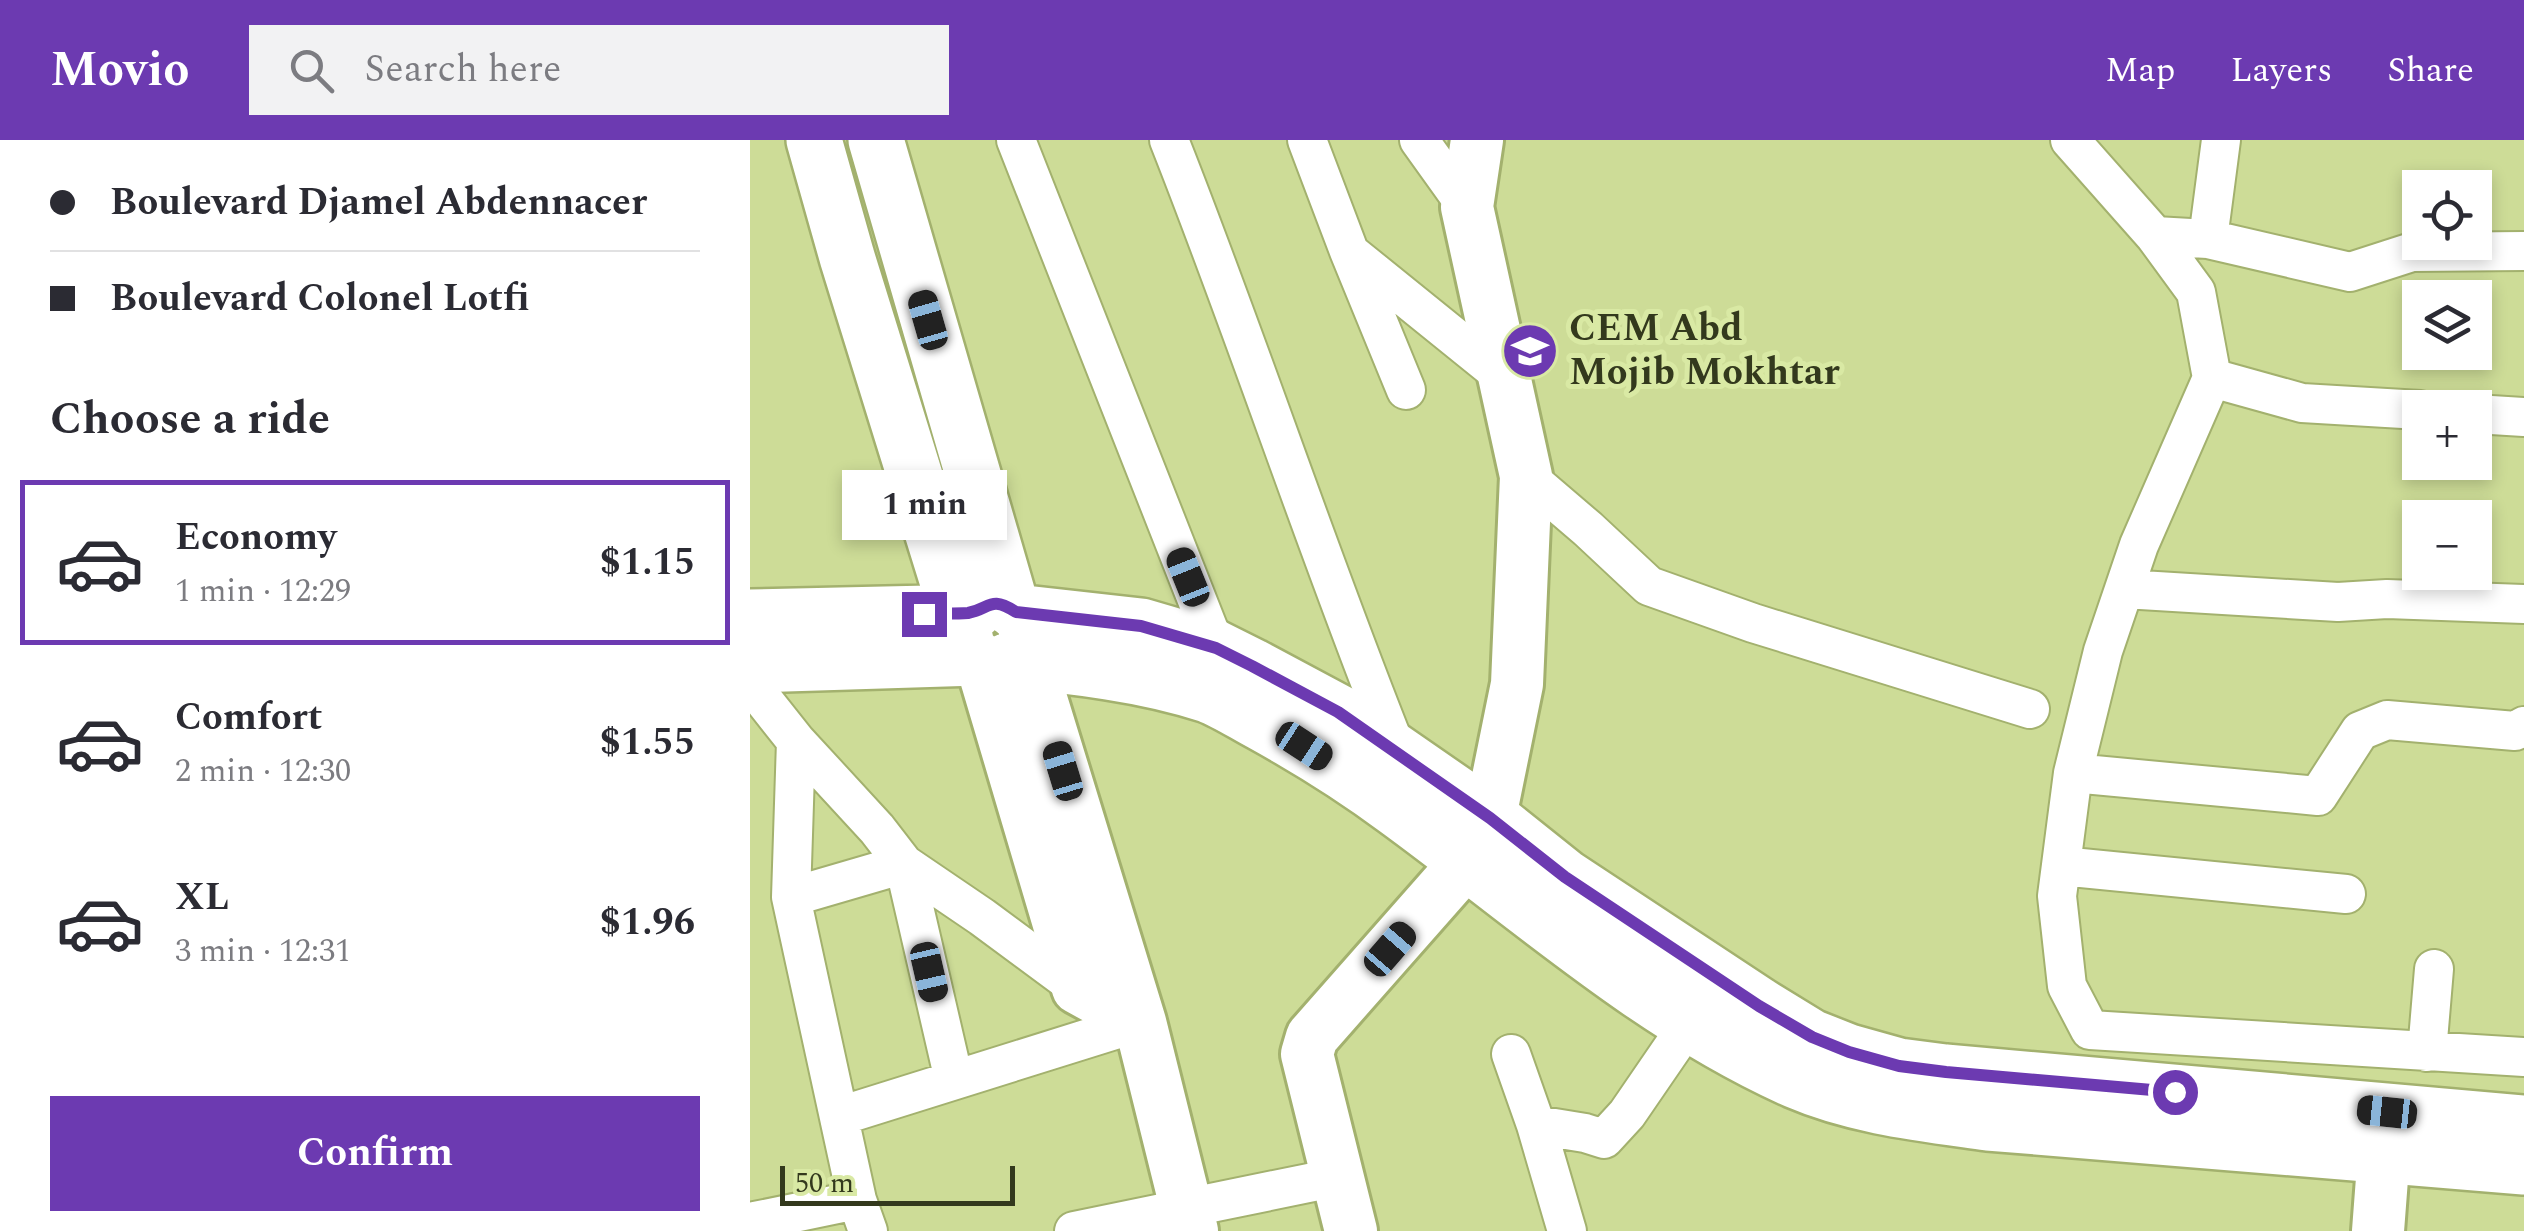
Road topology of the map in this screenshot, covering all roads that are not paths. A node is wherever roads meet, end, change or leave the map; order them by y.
1 (814, 140) edge
2 (876, 140) edge
3 (1016, 140) edge
4 (1169, 140) edge
5 (1307, 140) edge
6 (1419, 140) edge
7 (1477, 140) edge
8 (2070, 140) edge
9 (2221, 140) edge
10 (1467, 208) junction
11 (2155, 236) junction
12 (2208, 239) junction
13 (1348, 251) junction
14 (2524, 251) edge
15 (1506, 378) junction
16 (2212, 378) junction
17 (1406, 390) dead end
18 (2402, 409) edge
19 (2492, 415) edge
20 (2524, 416) edge
21 (1526, 476) junction
22 (2124, 588) junction
23 (2524, 604) edge
24 (750, 617) edge
25 (995, 636) junction
26 (750, 665) edge
27 (1214, 672) junction
28 (750, 683) edge
29 (2030, 709) dead end
30 (2524, 726) edge
31 (796, 741) junction
32 (1398, 754) junction
33 (2073, 773) junction
34 (1478, 839) junction
35 (904, 864) junction
36 (2061, 866) junction
37 (2346, 894) dead end
38 (791, 897) junction
39 (2434, 968) dead end
40 (1078, 988) junction
41 (1140, 1022) junction
42 (1688, 1025) junction
43 (2427, 1052) junction
44 (1511, 1054) dead end
45 (2524, 1057) edge
46 (954, 1080) junction
47 (840, 1116) junction
48 (2524, 1123) edge
49 (1536, 1126) junction
50 (2386, 1133) junction
51 (2524, 1167) edge
52 (1338, 1176) junction
53 (862, 1216) edge
54 (1189, 1219) edge
55 (750, 1222) edge
56 (1074, 1231) edge
57 (1350, 1231) edge
58 (1567, 1231) edge
59 (2378, 1231) edge

1 - 25 main road
2 - 25 main road
3 - 27 street
4 - 32 street
5 - 13 street
6 - 10 street
7 - 10 street
8 - 11 street
9 - 12 street
10 - 15 street
11 - 12 street
11 - 16 street
12 - 14 street
13 - 15 street
13 - 17 street
15 - 21 street
16 - 18 street
16 - 22 street
19 - 20 street
21 - 29 street
21 - 34 street
22 - 23 street
22 - 33 street
24 - 25 main road
25 - 26 main road
25 - 27 main road
25 - 40 street
25 - 41 street
27 - 32 main road
27 - 34 main road
28 - 31 street
30 - 33 street
31 - 35 street
31 - 38 street
32 - 34 main road
33 - 36 street
34 - 42 main road
34 - 50 main road
34 - 52 street
35 - 38 street
35 - 40 street
35 - 46 street
36 - 37 street
36 - 43 street
38 - 47 street
39 - 43 street
40 - 41 street
41 - 46 street
41 - 54 street
42 - 49 street
42 - 50 main road
43 - 45 street
44 - 49 street
46 - 47 street
47 - 53 street
48 - 50 main road
49 - 58 street
50 - 51 main road
50 - 59 street
52 - 54 street
52 - 57 street
53 - 55 street
54 - 56 street

